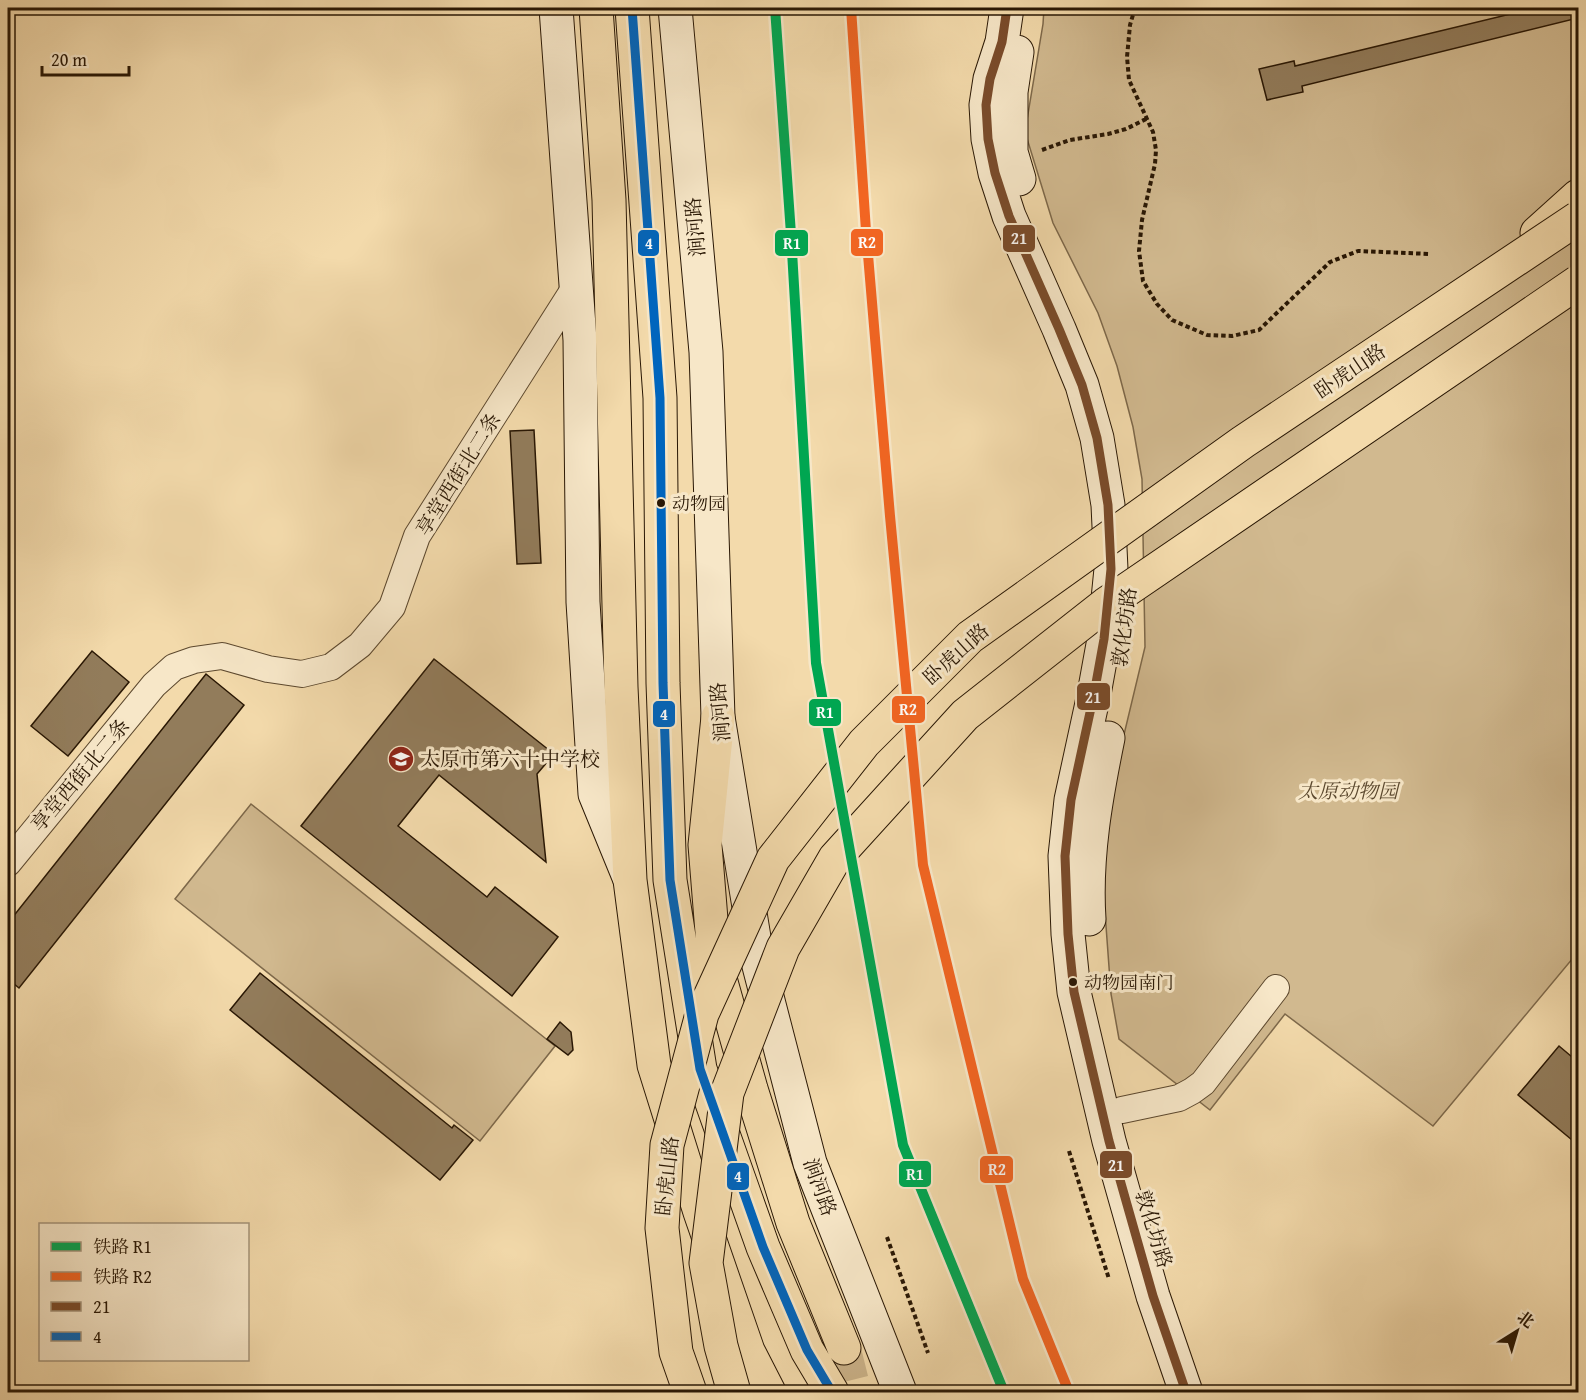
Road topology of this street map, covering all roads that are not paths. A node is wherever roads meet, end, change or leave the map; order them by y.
1 (556, 8) edge
2 (596, 8) edge
3 (632, 8) edge
4 (675, 8) edge
5 (1007, 8) edge
6 (1025, 8) edge
7 (1578, 196) edge
8 (1578, 219) edge
9 (1574, 285) edge
10 (576, 286) junction
11 (1478, 286) junction
12 (663, 682) junction
13 (718, 717) junction
14 (705, 845) junction
15 (8, 863) edge
16 (630, 880) junction
17 (1276, 988) dead end
18 (1122, 1110) junction
19 (844, 1348) tunnel mouth
20 (748, 1351) junction
21 (690, 1392) edge
22 (734, 1392) edge
23 (743, 1392) edge
24 (769, 1392) edge
25 (832, 1392) edge
26 (900, 1392) edge
27 (1186, 1392) edge
28 (1210, 1392) edge

1 - 10 street
2 - 16 main road
3 - 12 main road
4 - 13 street, 涧河路
5 - 27 street, 敦化坊路
6 - 18 street, 敦化坊路
7 - 11 main road, bridge
8 - 11 main road, 卧虎山路, bridge
9 - 22 main road, bridge
10 - 15 street, 享堂西街北二条
10 - 16 street
11 - 21 main road, 卧虎山路, bridge
12 - 14 main road
12 - 25 main road
13 - 14 main road
13 - 26 street, 涧河路
14 - 19 main road
16 - 20 main road
17 - 18 street
18 - 28 street, 敦化坊路
20 - 23 main road
20 - 24 main road

